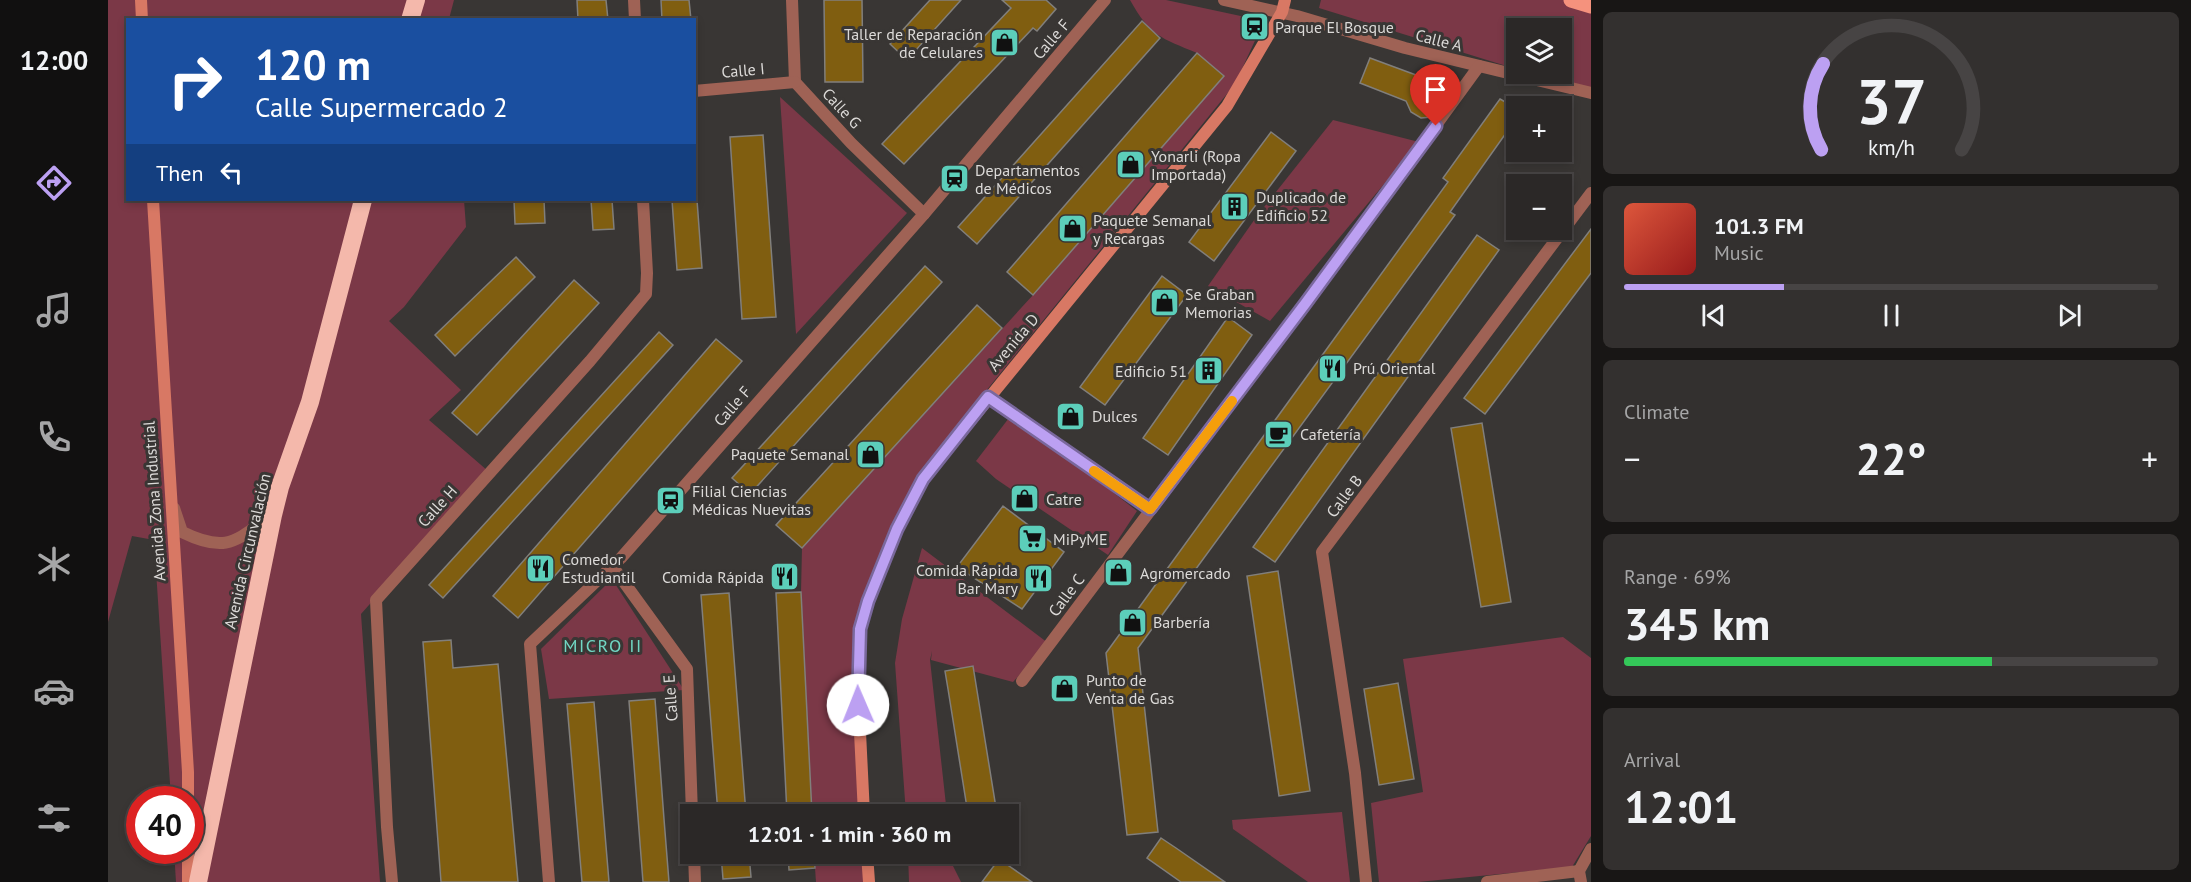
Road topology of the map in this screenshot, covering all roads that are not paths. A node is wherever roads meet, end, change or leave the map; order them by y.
1 (141, 0) edge
2 (416, 0) edge
3 (634, 0) edge
4 (792, 0) edge
5 (1106, 0) edge
6 (1224, 0) edge
7 (1571, 0) edge
8 (1283, 6) edge
9 (1591, 6) edge
10 (142, 18) edge
11 (411, 18) edge
12 (635, 18) edge
13 (1479, 66) junction
14 (795, 82) junction
15 (696, 91) edge
16 (1591, 93) edge
17 (1591, 193) edge
18 (153, 201) edge
19 (363, 201) edge
20 (643, 201) edge
21 (924, 214) junction
22 (988, 397) junction
23 (170, 496) junction
24 (1150, 509) junction
25 (273, 515) junction
26 (613, 567) junction
27 (1022, 681) dead end
28 (188, 786) edge
29 (692, 804) edge
30 (864, 804) edge
31 (1591, 849) edge
32 (188, 864) edge
33 (694, 864) edge
34 (868, 864) edge
35 (1580, 877) edge
36 (188, 882) edge
37 (198, 882) edge
38 (392, 882) edge
39 (549, 882) edge
40 (695, 882) edge
41 (869, 882) edge
42 (1366, 882) edge
43 (1487, 882) edge

1 - 10 street
2 - 11 highway
3 - 12 street
4 - 14 street
5 - 21 street, Calle F
6 - 8 street
7 - 9 main road
8 - 13 street, Calle A
8 - 22 street, Avenida D
13 - 16 street, Calle A
13 - 24 street, Calle C
14 - 15 street, Calle I
14 - 21 street, Calle G
17 - 42 street, Calle B
18 - 23 street, Avenida Zona Industrial
19 - 25 highway, Avenida Circunvalación
20 - 38 street, Calle H
21 - 26 street, Calle F
22 - 24 street
22 - 30 street, Avenida D
23 - 25 street
23 - 28 street, Avenida Zona Industrial
24 - 27 street, Calle C
25 - 37 highway, Avenida Circunvalación
26 - 29 street, Calle E
26 - 39 street, Calle F
31 - 35 street
32 - 36 street
33 - 40 street
34 - 41 street
35 - 43 street

